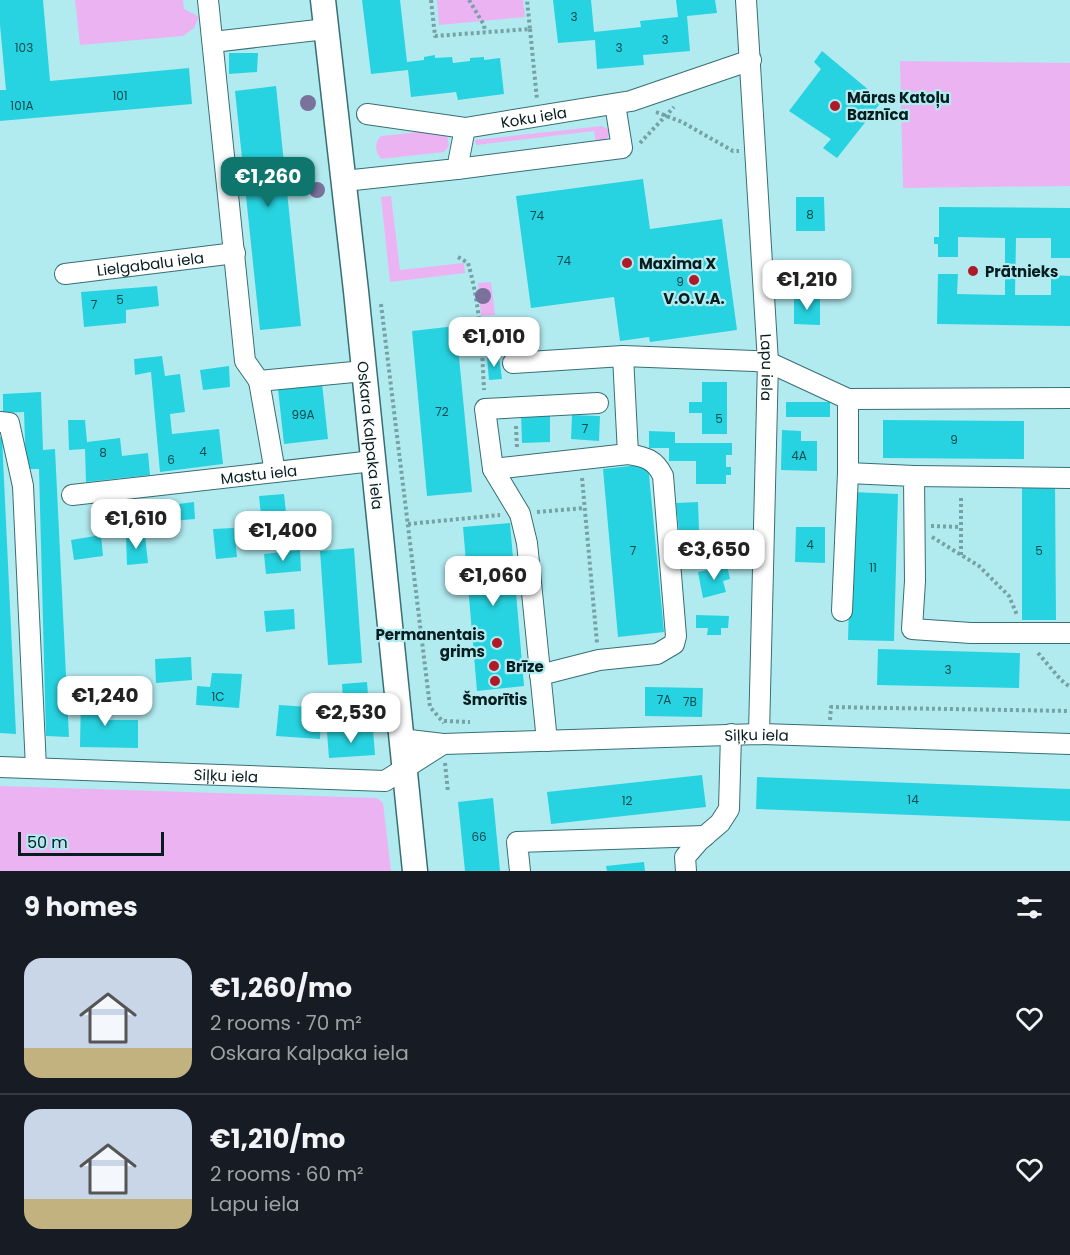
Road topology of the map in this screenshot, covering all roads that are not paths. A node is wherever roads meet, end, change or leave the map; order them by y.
1 (208, 0) edge
2 (323, 0) edge
3 (746, 0) edge
4 (326, 29) junction
5 (213, 42) junction
6 (751, 60) junction
7 (623, 102) junction
8 (367, 114) dead end
9 (465, 128) junction
10 (457, 169) junction
11 (344, 180) junction
12 (235, 254) junction
13 (65, 274) dead end
14 (622, 356) junction
15 (768, 362) junction
16 (513, 363) dead end
17 (364, 371) junction
18 (259, 381) junction
19 (1070, 398) edge
20 (848, 399) junction
21 (598, 402) dead end
22 (0, 422) edge
23 (628, 454) junction
24 (373, 461) junction
25 (493, 469) junction
26 (275, 472) junction
27 (848, 473) junction
28 (914, 476) junction
29 (1070, 478) edge
30 (72, 495) dead end
31 (842, 612) dead end
32 (1070, 633) edge
33 (540, 675) junction
34 (731, 734) junction
35 (759, 734) junction
36 (401, 739) junction
37 (547, 741) junction
38 (443, 744) junction
39 (1070, 744) edge
40 (0, 767) edge
41 (36, 768) junction
42 (405, 769) junction
43 (705, 836) junction
44 (415, 871) edge
45 (520, 871) edge
46 (686, 871) edge

1 - 5 street
2 - 4 main road, Oskara Kalpaka iela
3 - 6 street, Lapu iela
4 - 5 street
4 - 11 main road, Oskara Kalpaka iela
5 - 12 street
6 - 7 street, Koku iela
6 - 15 street, Lapu iela
7 - 9 street, Koku iela
7 - 10 street
8 - 9 street, Koku iela
9 - 10 street
10 - 11 street
11 - 17 main road, Oskara Kalpaka iela
12 - 13 street, Lielgabalu iela
12 - 18 street
14 - 15 street
14 - 16 street
14 - 23 street
15 - 20 street
15 - 35 street, Lapu iela
17 - 18 street
17 - 24 main road, Oskara Kalpaka iela
18 - 26 street
19 - 20 street
20 - 27 street
21 - 25 street
22 - 41 street
23 - 25 street
23 - 33 street
24 - 26 street, Mastu iela
24 - 36 main road, Oskara Kalpaka iela
25 - 33 street
26 - 30 street, Mastu iela
27 - 28 street
27 - 31 street
28 - 29 street
28 - 32 street
33 - 37 street
34 - 35 street, Siļķu iela
34 - 37 street, Siļķu iela
34 - 43 street
35 - 39 street, Siļķu iela
36 - 38 street, Siļķu iela
36 - 42 main road, Oskara Kalpaka iela
37 - 38 street, Siļķu iela
38 - 42 street, Siļķu iela
40 - 41 street, Siļķu iela
41 - 42 street, Siļķu iela
42 - 44 main road, Oskara Kalpaka iela
43 - 45 street
43 - 46 street

